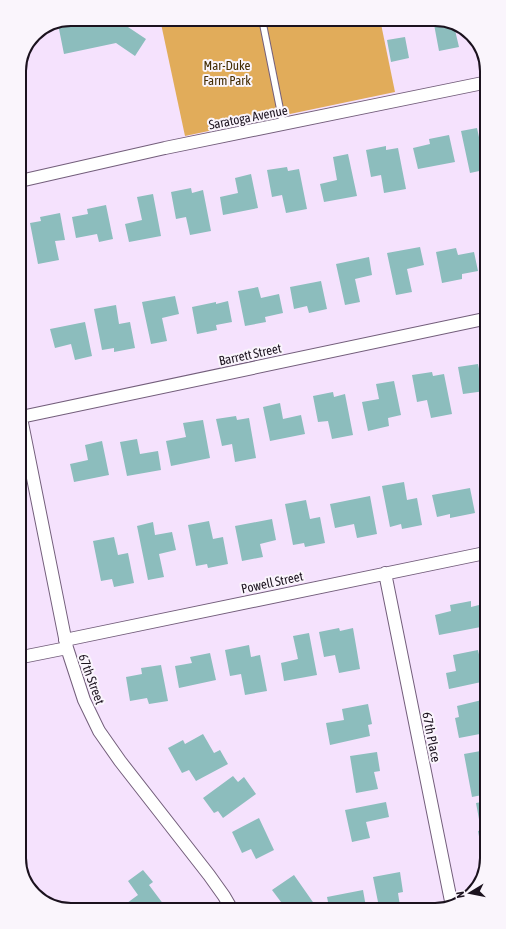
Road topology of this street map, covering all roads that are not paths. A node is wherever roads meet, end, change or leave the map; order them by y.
1 (263, 26) edge
2 (480, 84) edge
3 (283, 124) junction
4 (26, 179) edge
5 (480, 320) edge
6 (26, 419) edge
7 (26, 445) edge
8 (480, 554) edge
9 (385, 573) junction
10 (66, 644) junction
11 (26, 656) edge
12 (451, 900) edge
13 (228, 903) edge

1 - 3 lane
2 - 3 street, Saratoga Avenue
3 - 4 street, Saratoga Avenue
5 - 6 street, Barrett Street
7 - 10 street, 67th Street
8 - 9 street, Powell Street
9 - 10 street, Powell Street
9 - 12 street, 67th Place
10 - 11 street, Powell Street
10 - 13 street, 67th Street

